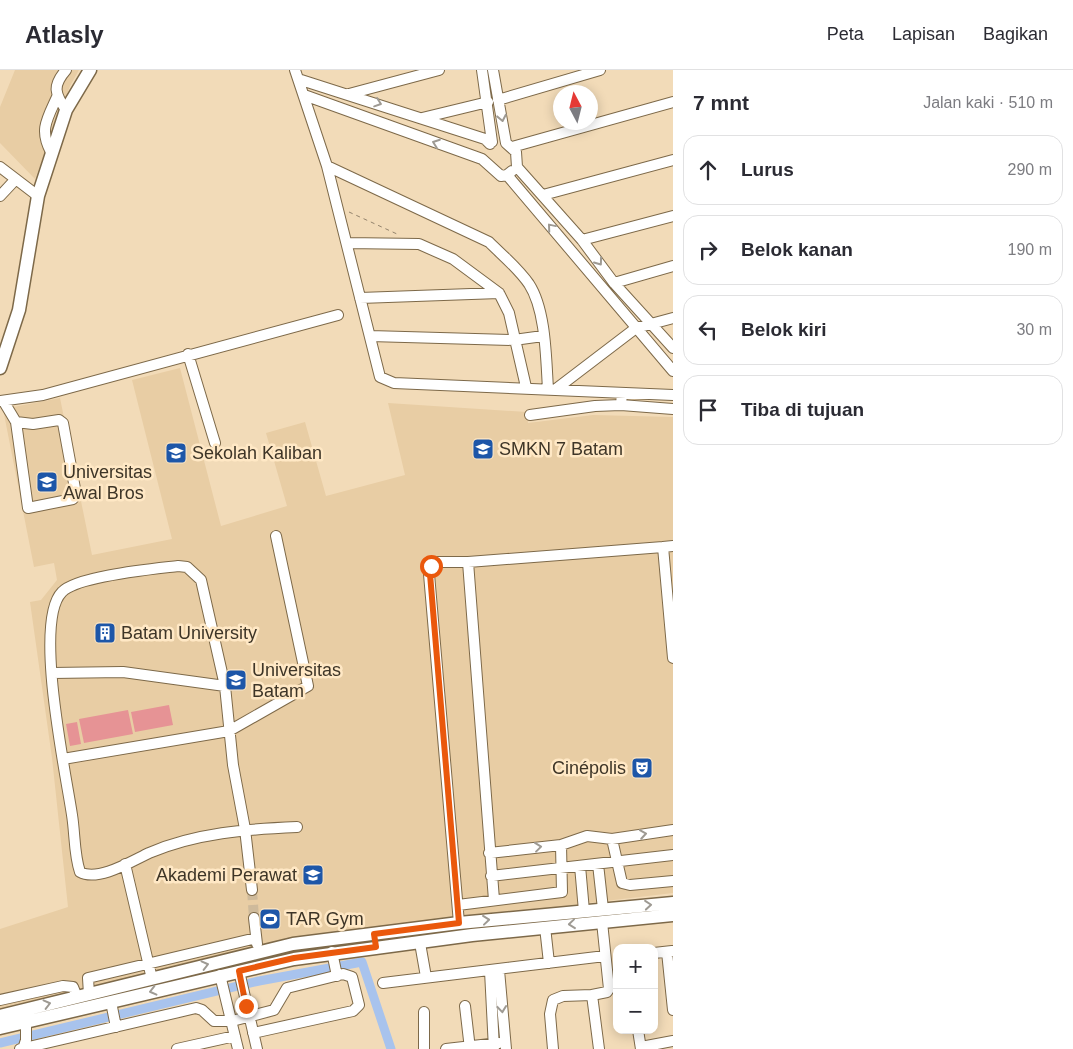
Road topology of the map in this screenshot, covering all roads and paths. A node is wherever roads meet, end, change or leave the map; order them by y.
1 (66, 70) edge
2 (90, 70) edge
3 (439, 70) edge
4 (482, 70) edge
5 (493, 70) edge
6 (600, 70) edge
7 (297, 74) edge
8 (349, 94) junction
9 (304, 96) junction
10 (57, 97) junction
11 (493, 101) junction
12 (673, 102) edge
13 (66, 110) junction
14 (421, 118) junction
15 (491, 143) junction
16 (509, 145) junction
17 (52, 152) junction
18 (482, 159) junction
19 (673, 160) edge
20 (327, 166) junction
21 (0, 167) edge
22 (517, 167) junction
23 (508, 175) junction
24 (15, 180) junction
25 (542, 195) junction
26 (0, 196) edge
27 (38, 196) junction
28 (338, 208) junction
29 (673, 216) edge
30 (401, 236) dead end
31 (582, 240) junction
32 (346, 243) junction
33 (673, 266) edge
34 (614, 283) junction
35 (499, 293) junction
36 (360, 298) junction
37 (338, 315) dead end
38 (673, 318) edge
39 (653, 324) junction
40 (636, 328) junction
41 (370, 336) junction
42 (544, 336) junction
43 (514, 340) junction
44 (673, 348) edge
45 (188, 354) junction
46 (0, 368) edge
47 (673, 371) edge
48 (526, 387) junction
49 (552, 389) junction
50 (595, 391) junction
51 (622, 393) junction
52 (673, 395) edge
53 (2, 402) edge
54 (622, 405) junction
55 (595, 406) junction
56 (673, 409) edge
57 (530, 415) dead end
58 (16, 422) junction
59 (215, 443) dead end
60 (276, 536) dead end
61 (668, 550) edge
62 (468, 562) junction
63 (673, 658) edge
64 (52, 673) junction
65 (225, 686) junction
66 (229, 731) junction
67 (63, 759) junction
68 (297, 827) dead end
69 (245, 829) junction
70 (673, 830) edge
71 (612, 839) junction
72 (561, 845) junction
73 (489, 853) junction
74 (673, 855) edge
75 (616, 861) junction
76 (126, 864) junction
77 (598, 864) junction
78 (580, 866) junction
79 (561, 867) junction
80 (491, 876) junction
81 (673, 881) edge
82 (252, 890) tunnel mouth
83 (494, 900) junction
84 (673, 902) edge
85 (458, 905) junction
86 (584, 911) junction
87 (602, 915) junction
88 (673, 915) edge
89 (254, 918) tunnel mouth
90 (459, 923) junction
91 (545, 927) junction
92 (374, 934) junction
93 (256, 938) junction
94 (420, 943) junction
95 (376, 947) junction
96 (670, 951) edge
97 (257, 952) junction
98 (605, 956) junction
99 (148, 962) junction
100 (549, 963) junction
101 (335, 965) junction
102 (494, 970) junction
103 (240, 975) junction
104 (426, 977) junction
105 (152, 979) junction
106 (383, 983) dead end
107 (671, 983) edge
108 (223, 985) junction
109 (592, 995) junction
110 (83, 996) junction
111 (0, 1000) edge
112 (465, 1006) dead end
113 (673, 1010) edge
114 (424, 1012) dead end
115 (113, 1015) junction
116 (0, 1016) edge
117 (249, 1016) junction
118 (232, 1021) junction
119 (0, 1028) edge
120 (253, 1033) junction
121 (639, 1034) edge
122 (235, 1036) junction
123 (24, 1040) edge
124 (673, 1041) edge
125 (494, 1046) edge
126 (505, 1046) edge
127 (469, 1048) edge
128 (641, 1048) edge
129 (177, 1049) edge
130 (238, 1049) edge
131 (256, 1049) edge
132 (424, 1049) edge
133 (446, 1049) edge
134 (552, 1049) edge
135 (599, 1049) edge

1 - 10 street
2 - 13 main road
3 - 8 street
4 - 11 street
5 - 11 street
6 - 11 street
7 - 8 street
7 - 9 street
8 -> 14 street
18 -> 9 street
9 - 20 street
10 - 13 street
10 - 17 street
11 - 14 street
11 - 15 street
11 -> 16 street
12 - 16 street
13 - 17 main road
14 - 15 street
15 - 16 street
15 - 18 street
16 - 22 street
17 - 27 main road
18 - 23 street
19 - 25 street
20 - 28 street
20 - 42 street
21 - 24 street
22 - 23 street
22 - 25 street
40 -> 23 street
24 - 26 street
24 - 27 street
25 - 31 street
27 - 46 main road
28 - 30 path
28 - 32 street
29 - 31 street
31 -> 34 street
32 - 35 street
32 - 36 street
33 - 34 street
34 - 39 street
35 - 36 street
35 - 43 street
36 - 41 street
37 - 45 street
38 - 39 street
39 - 40 street
39 - 44 street
40 - 47 street
40 - 49 street
41 - 43 street
41 - 48 street
42 - 43 street
42 - 49 street
43 - 48 street
45 - 53 street
45 - 59 street
48 - 49 street
49 - 50 street
50 - 51 street
50 - 55 street
51 - 52 street
51 - 54 street
53 - 58 street
54 - 55 street
54 - 56 street
55 - 57 street
58 - 58 street
60 - 66 street
61 - 62 street
61 - 63 street
62 - 73 street
62 - 85 street
64 - 65 street
64 - 65 street
64 - 67 street
65 - 66 street
66 - 67 street
66 - 69 street
67 - 76 street
68 - 69 street
69 - 76 street
69 - 82 street
71 -> 70 street
71 - 72 street
71 - 75 street
73 -> 72 street
72 - 79 street
73 - 80 street
74 - 75 street
75 - 77 street
75 - 81 street
76 - 99 street
77 - 78 street
77 - 87 street
78 - 79 street
78 - 86 street
79 - 80 street
79 - 83 street
80 - 83 street
83 - 85 street
87 -> 84 main road
85 - 90 street
86 - 87 main road
90 -> 86 main road
87 - 88 main road
87 -> 91 main road
87 - 98 street
89 - 93 street
90 - 92 main road
91 - 94 main road
91 - 100 street
92 - 95 main road
92 - 97 main road
93 - 97 street
93 - 99 street
94 - 95 main road
94 - 104 street
95 - 101 main road
96 - 107 street
105 -> 97 main road
98 - 100 street
98 - 109 street
99 - 105 street
99 - 110 street
100 - 102 street
101 - 103 main road
101 - 117 street
101 - 120 street
102 - 104 street
102 - 125 street
102 -> 126 street
103 - 108 main road
103 - 117 street
104 - 106 street
105 - 110 main road
107 - 113 street
108 -> 115 main road
108 - 118 street
109 - 134 street
109 - 135 street
110 - 111 street
116 -> 110 main road
112 - 127 street
114 - 132 street
115 - 118 street
115 - 123 main road
115 - 123 street
117 - 118 street
117 - 120 street
118 - 122 street
119 - 123 main road
120 - 131 street
121 - 128 street
122 - 129 street
122 - 130 street
124 - 128 street
125 - 126 street
125 - 127 street
127 - 133 street

